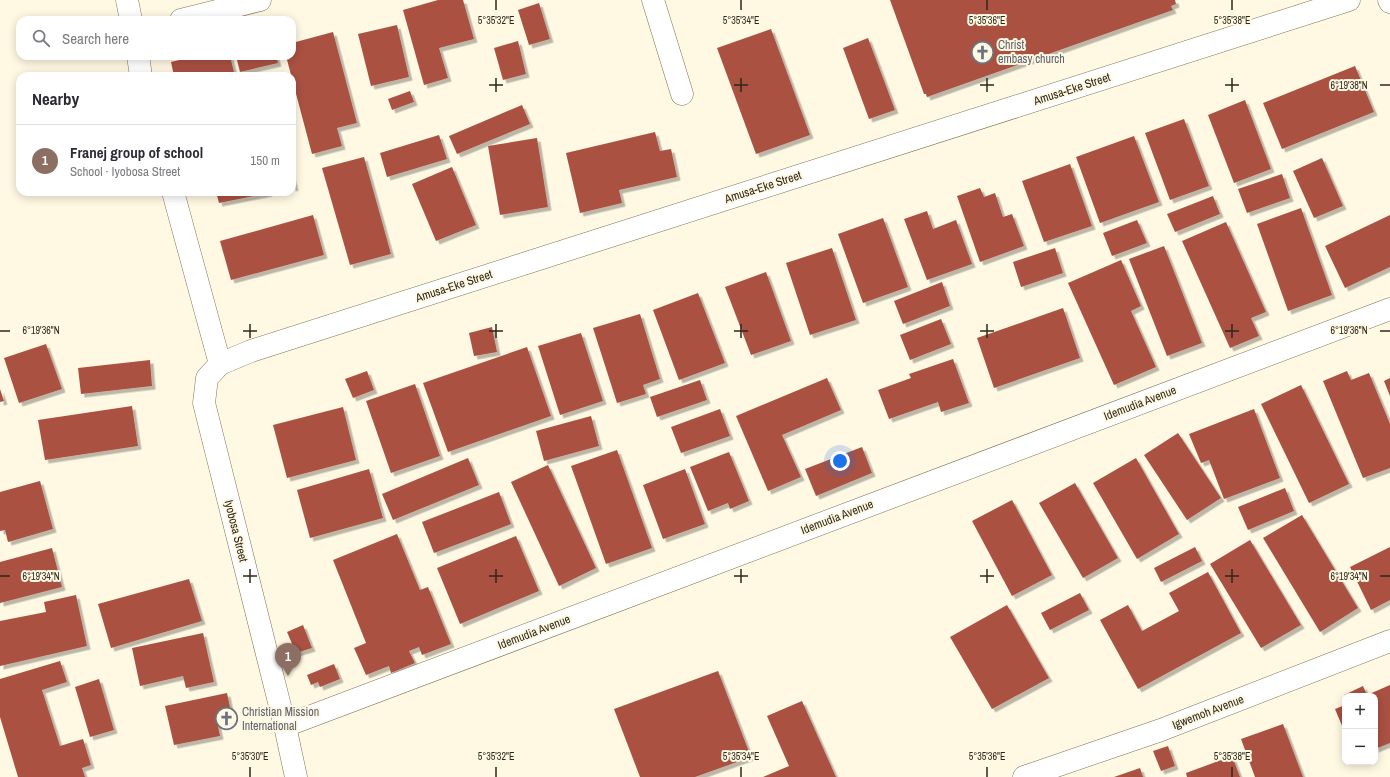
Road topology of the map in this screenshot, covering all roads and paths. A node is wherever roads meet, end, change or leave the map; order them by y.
1 (127, 0) edge
2 (260, 0) edge
3 (653, 0) edge
4 (1349, 0) edge
5 (130, 16) edge
6 (197, 16) edge
7 (139, 60) edge
8 (140, 72) edge
9 (682, 94) dead end
10 (174, 196) edge
11 (1390, 308) edge
12 (220, 364) junction
13 (204, 403) joint
14 (1390, 641) edge
15 (285, 726) junction
16 (296, 777) edge
17 (1024, 777) edge

1 - 5 street
2 - 6 street
3 - 9 street
4 - 12 street, Amusa-Eke Street
7 - 8 street
10 - 12 street
11 - 15 street, Idemudia Avenue
12 - 13 street, Amusa-Eke Street
13 - 15 street, Iyobosa Street
14 - 17 street, Igwemoh Avenue
15 - 16 street, Iyobosa Street

